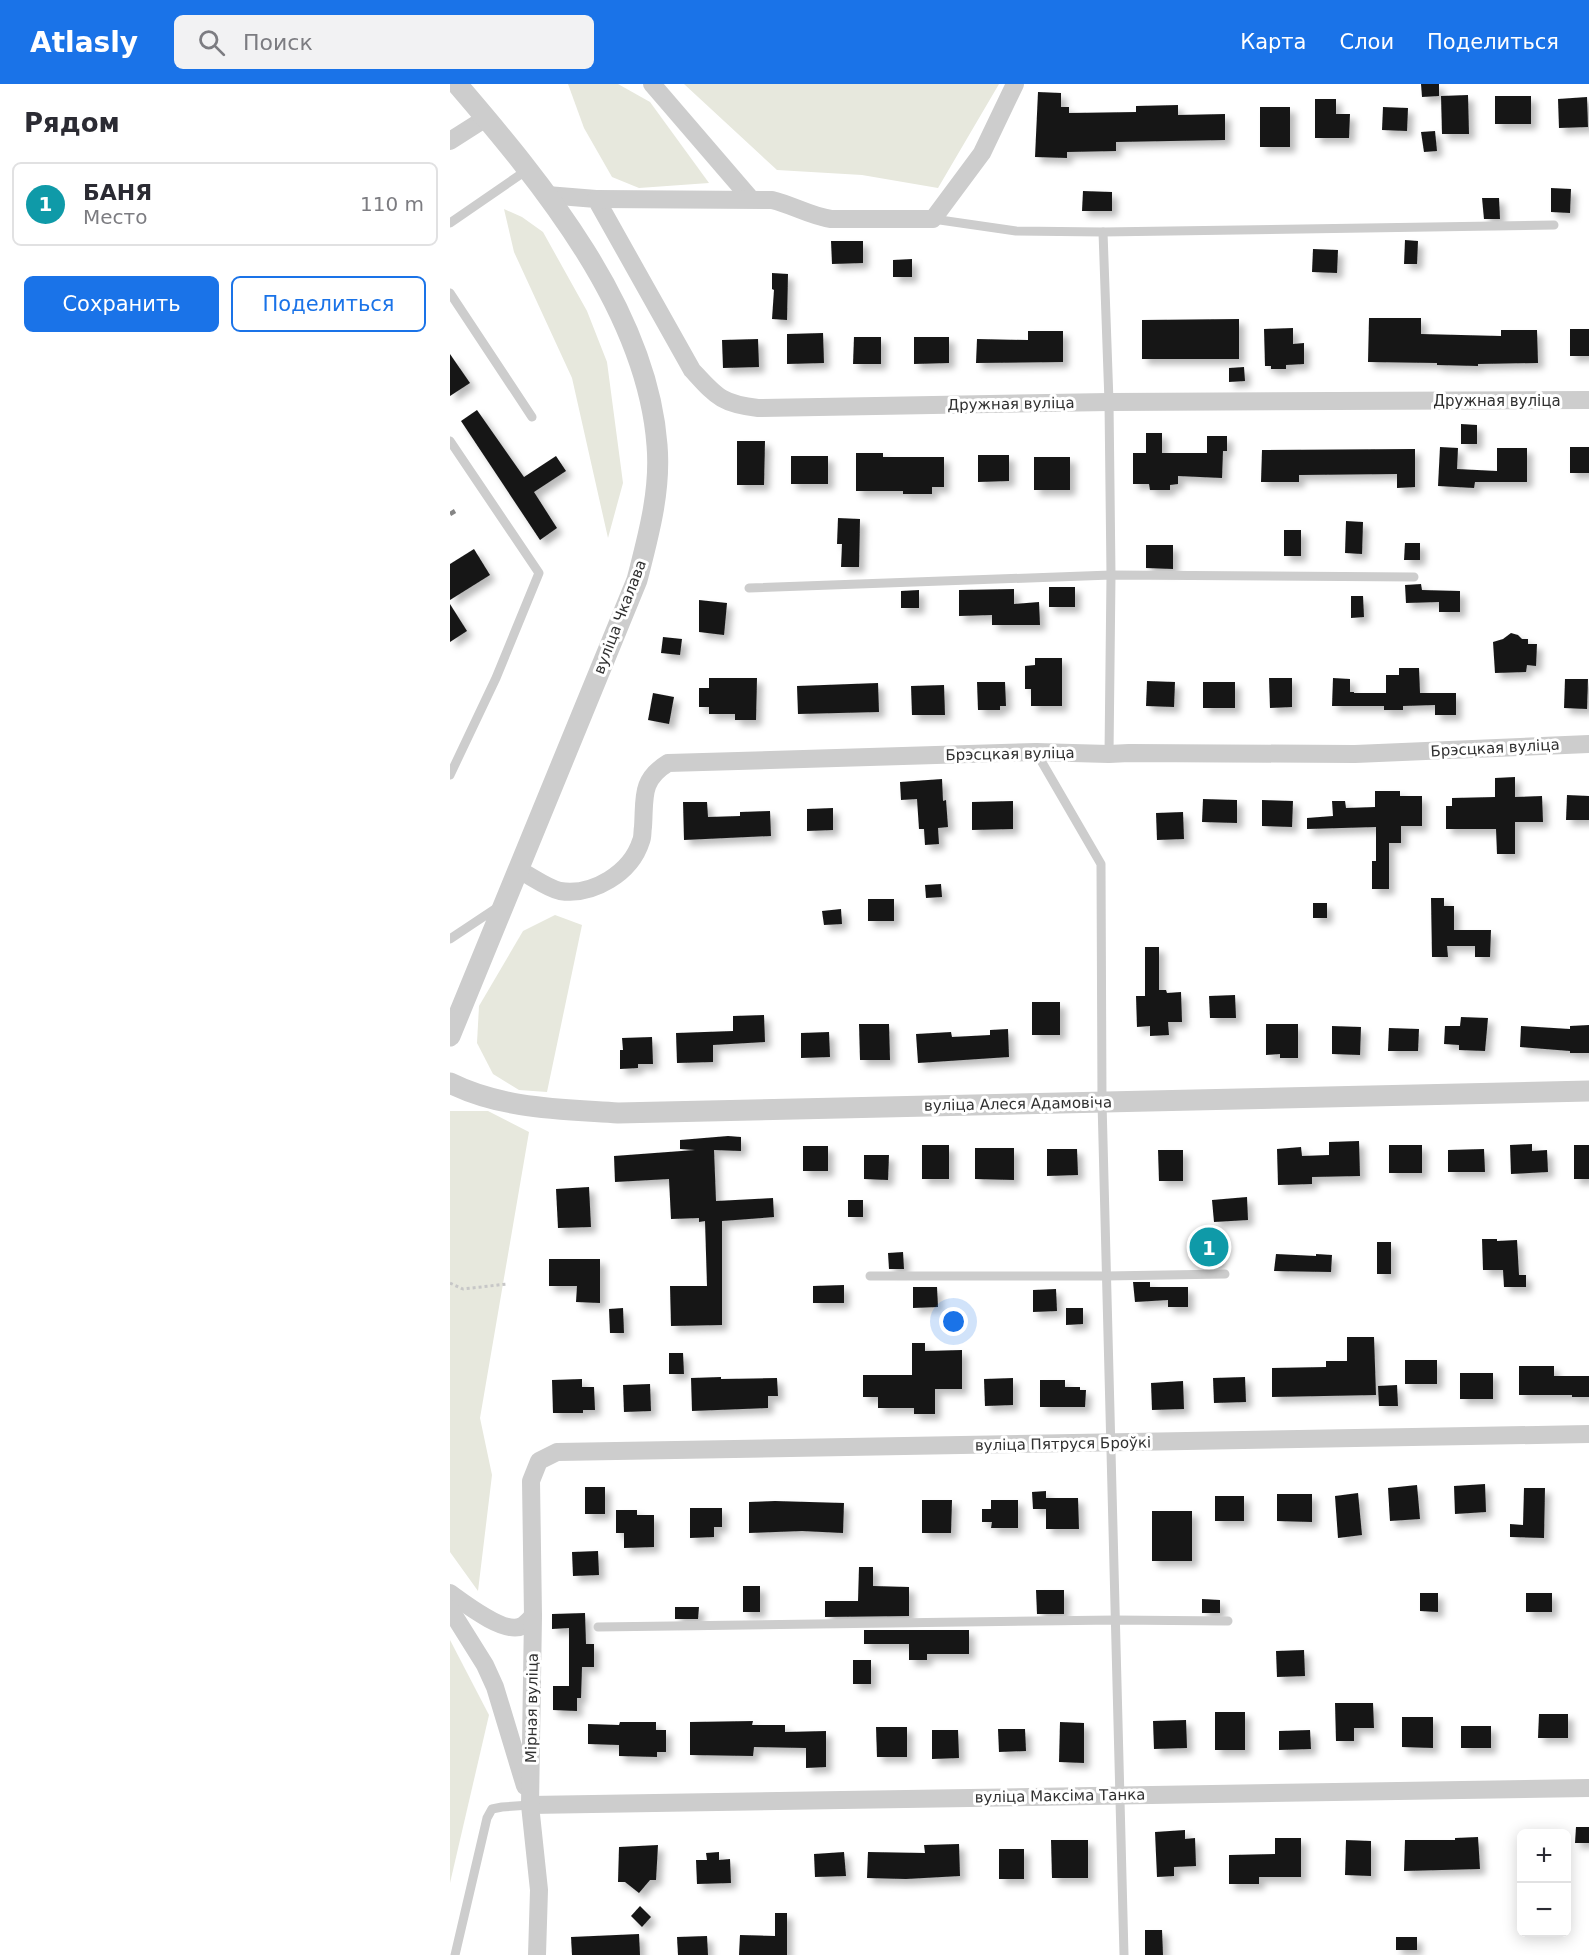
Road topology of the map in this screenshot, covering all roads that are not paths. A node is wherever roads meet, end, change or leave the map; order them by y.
1 (457, 84) edge
2 (652, 84) edge
3 (1015, 84) edge
4 (486, 118) junction
5 (450, 141) edge
6 (527, 170) junction
7 (546, 195) junction
8 (596, 199) junction
9 (751, 199) junction
10 (933, 219) junction
11 (450, 223) edge
12 (1554, 225) dead end
13 (1102, 232) junction
14 (450, 293) edge
15 (1589, 400) edge
16 (1109, 402) junction
17 (532, 417) dead end
18 (450, 441) edge
19 (1111, 575) junction
20 (1414, 577) dead end
21 (749, 588) dead end
22 (1589, 744) edge
23 (1036, 752) junction
24 (1109, 754) junction
25 (450, 775) edge
26 (519, 870) junction
27 (504, 903) junction
28 (450, 939) edge
29 (450, 1036) edge
30 (450, 1083) edge
31 (1589, 1091) edge
32 (1102, 1102) junction
33 (1225, 1274) dead end
34 (870, 1276) dead end
35 (1106, 1276) junction
36 (1589, 1434) edge
37 (1110, 1443) junction
38 (539, 1461) joint
39 (450, 1593) edge
40 (450, 1609) edge
41 (533, 1616) junction
42 (1115, 1620) junction
43 (1228, 1621) dead end
44 (598, 1627) dead end
45 (1589, 1788) edge
46 (1120, 1795) junction
47 (530, 1805) junction
48 (455, 1955) edge
49 (537, 1955) edge
50 (1124, 1955) edge

1 - 4 street, вуліца Чкалава
2 - 9 street
3 - 10 street
4 - 5 street
4 - 6 street, вуліца Чкалава
6 - 7 street, вуліца Чкалава
6 - 11 lane
7 - 8 street
7 - 26 street, вуліца Чкалава
8 - 9 street
8 - 16 street, Дружная вуліца
9 - 10 street
10 - 13 lane
12 - 13 lane
13 - 16 lane
14 - 17 lane
15 - 16 street, Дружная вуліца
16 - 19 lane
18 - 25 lane
19 - 20 lane
19 - 21 lane
19 - 24 lane
22 - 24 street, Брэсцкая вуліца
23 - 24 street, Брэсцкая вуліца
23 - 26 street, Брэсцкая вуліца
23 - 32 lane
26 - 27 street, вуліца Чкалава
27 - 28 lane
27 - 29 street, вуліца Чкалава
30 - 32 street, вуліца Алеся Адамовіча
31 - 32 street, вуліца Алеся Адамовіча
32 - 35 lane
33 - 35 lane
34 - 35 lane
35 - 37 lane
36 - 37 street, вуліца Пятруся Броўкі
37 - 38 street, вуліца Пятруся Броўкі
37 - 42 lane
38 - 41 street, Мірная вуліца
39 - 41 street
40 - 47 street
41 - 47 street, Мірная вуліца
42 - 43 lane
42 - 44 lane
42 - 46 lane
45 - 46 street, вуліца Максіма Танка
46 - 47 street, вуліца Максіма Танка
46 - 50 lane
47 - 48 lane
47 - 49 street, Мірная вуліца

